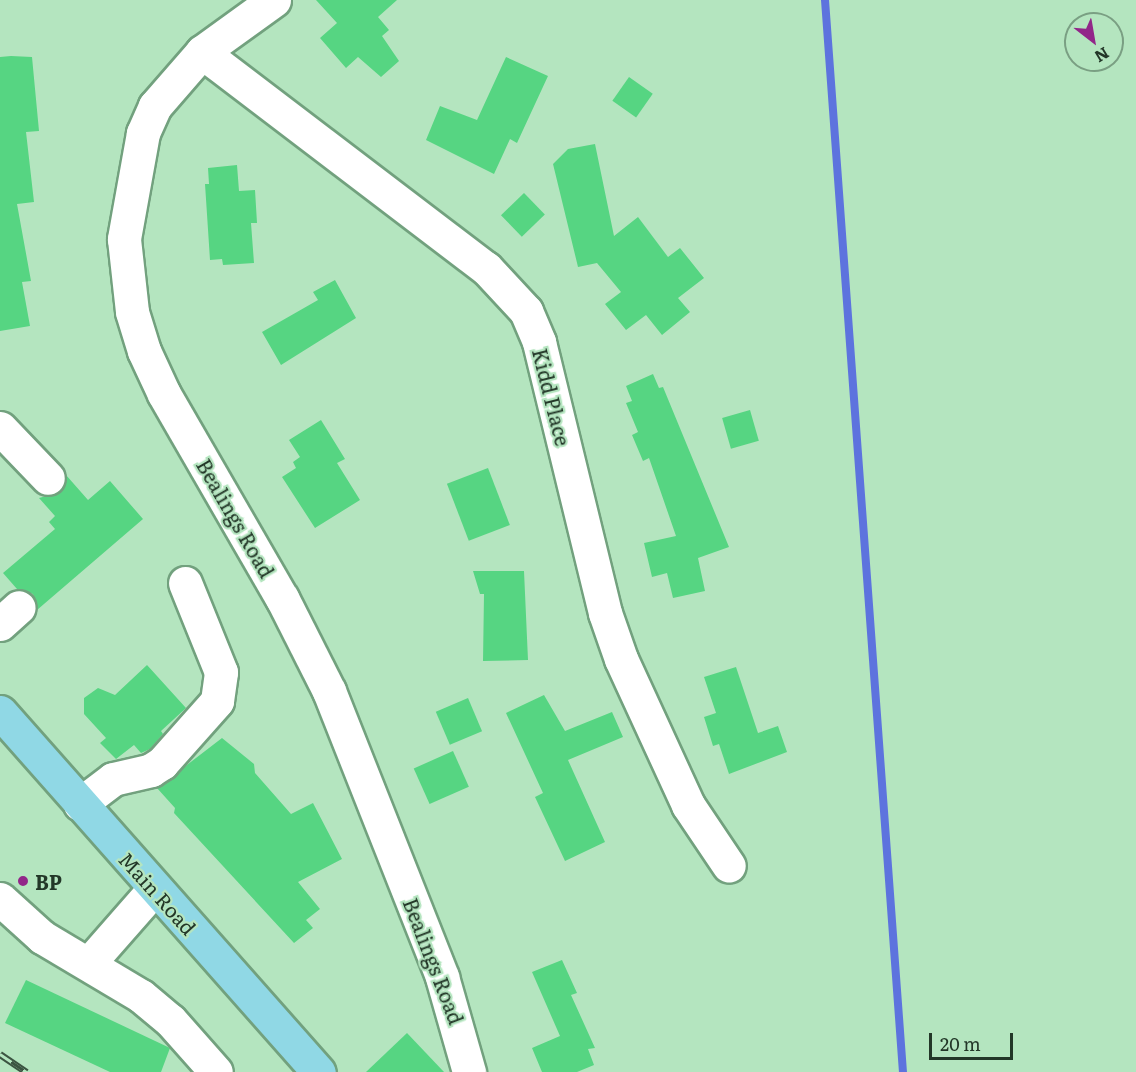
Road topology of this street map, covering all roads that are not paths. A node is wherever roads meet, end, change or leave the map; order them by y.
1 (274, 0) edge
2 (202, 52) junction
3 (0, 428) edge
4 (48, 478) dead end
5 (185, 583) dead end
6 (0, 712) edge
7 (80, 804) junction
8 (729, 866) dead end
9 (154, 889) junction
10 (0, 899) edge
11 (90, 962) junction
12 (216, 1072) edge
13 (319, 1072) edge
14 (470, 1072) edge

1 - 2 street, Bealings Road
2 - 8 street, Kidd Place
2 - 14 street, Bealings Road
3 - 4 street
5 - 7 street
6 - 7 main road, Main Road
7 - 9 main road, Main Road
9 - 11 street
9 - 13 main road, Main Road
10 - 11 street
11 - 12 street

